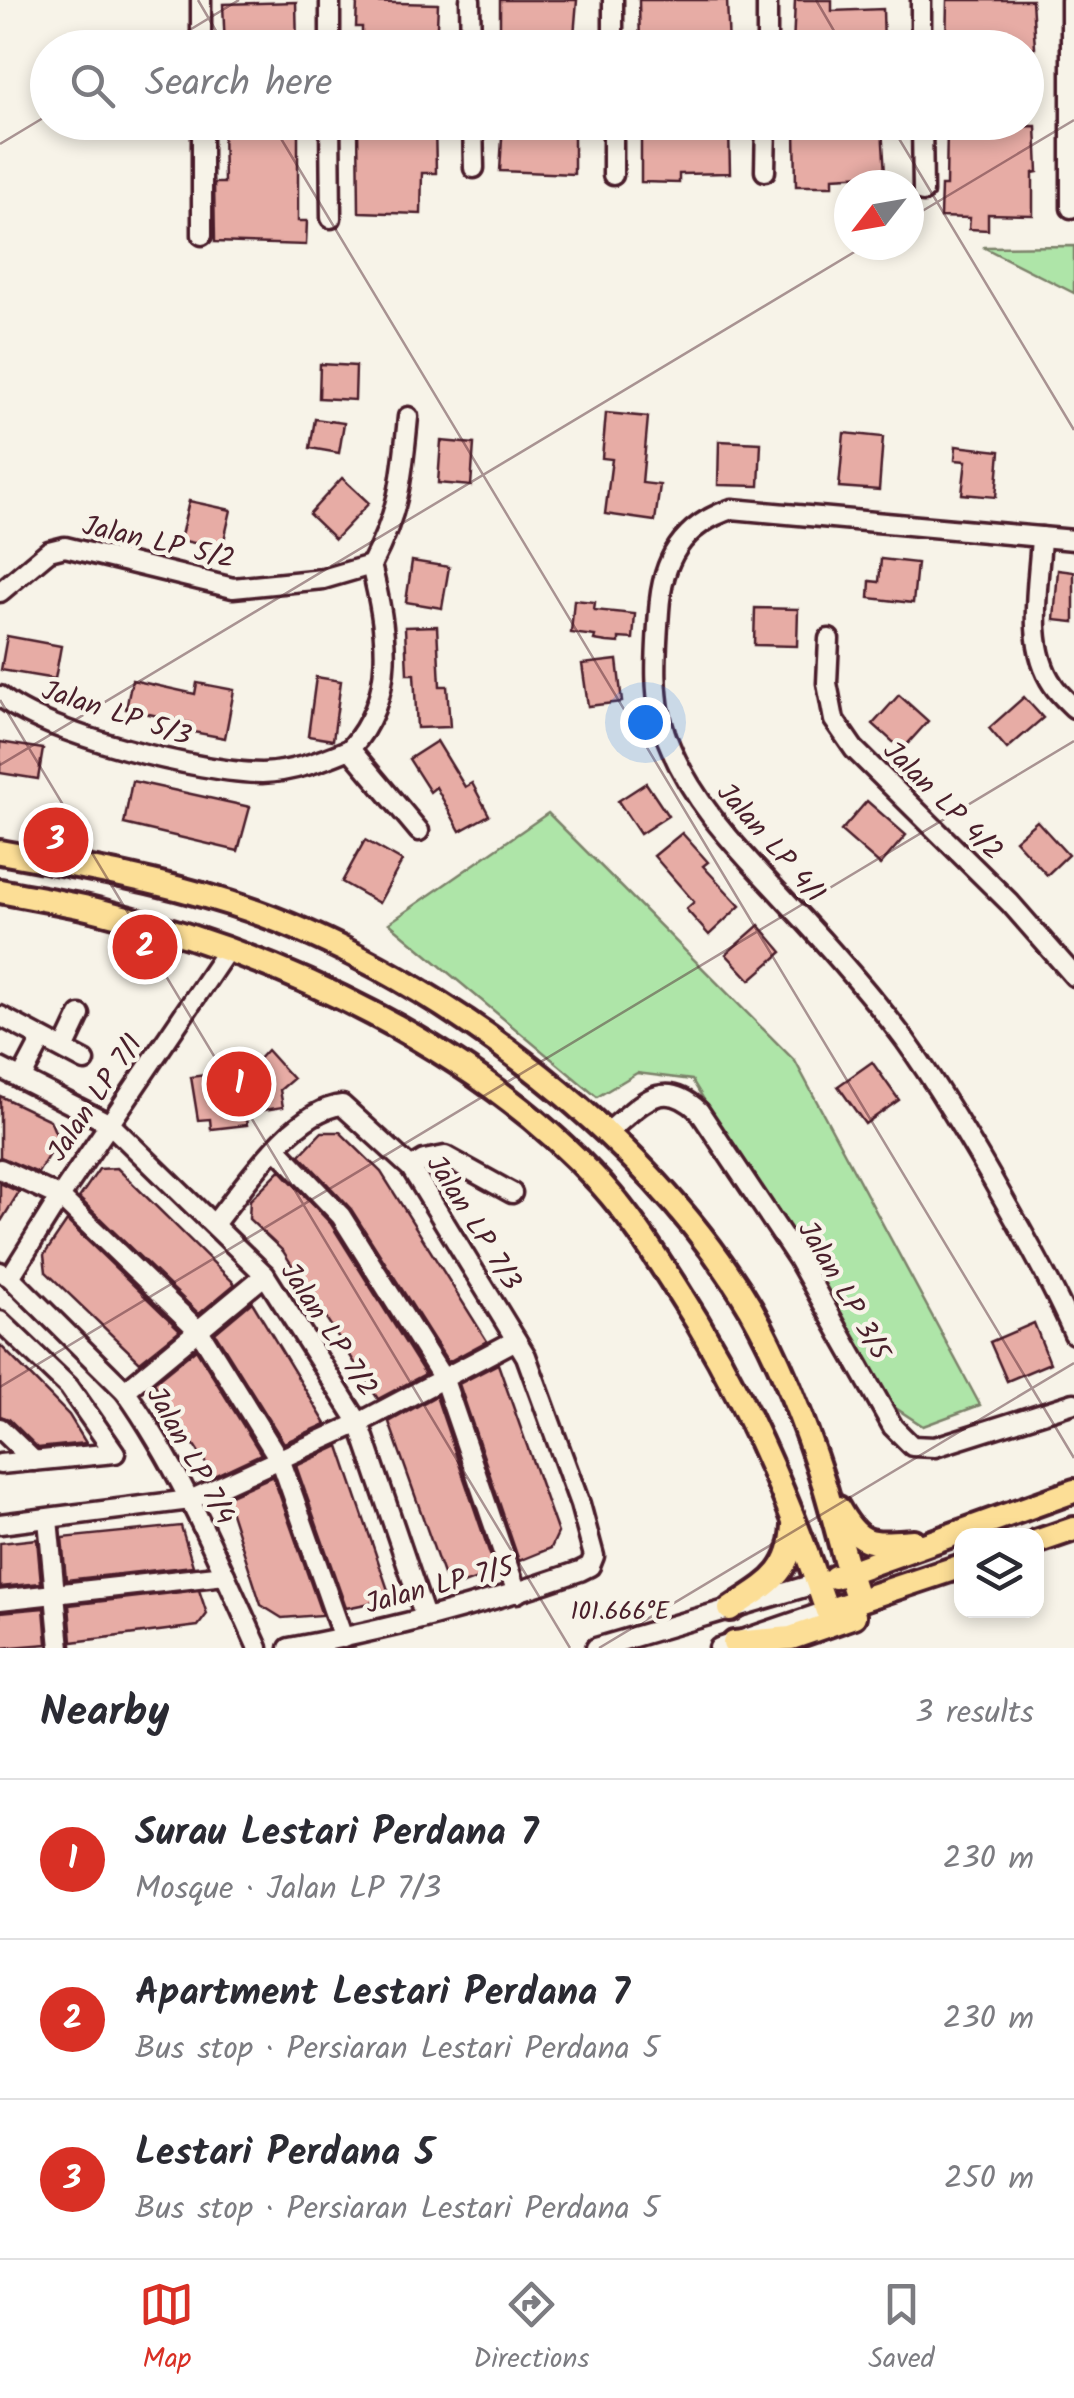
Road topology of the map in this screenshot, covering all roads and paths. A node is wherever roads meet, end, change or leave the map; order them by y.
1 (201, 0) edge
2 (330, 0) edge
3 (470, 0) edge
4 (613, 0) edge
5 (767, 0) edge
6 (921, 0) edge
7 (1071, 0) edge
8 (202, 30) edge
9 (330, 30) edge
10 (471, 30) edge
11 (613, 30) edge
12 (767, 30) edge
13 (922, 30) edge
14 (202, 140) edge
15 (330, 140) edge
16 (473, 140) edge
17 (613, 140) edge
18 (766, 140) edge
19 (922, 140) edge
20 (474, 168) dead end
21 (923, 170) edge
22 (765, 171) dead end
23 (613, 174) dead end
24 (1071, 208) dead end
25 (330, 218) dead end
26 (202, 235) dead end
27 (408, 417) dead end
28 (1040, 537) junction
29 (1074, 540) edge
30 (370, 566) junction
31 (3, 588) edge
32 (829, 640) dead end
33 (0, 696) edge
34 (1074, 708) edge
35 (350, 749) junction
36 (418, 830) dead end
37 (0, 852) edge
38 (0, 891) edge
39 (228, 949) junction
40 (1074, 976) edge
41 (80, 1014) dead end
42 (0, 1016) edge
43 (42, 1038) junction
44 (64, 1050) junction
45 (86, 1060) dead end
46 (0, 1068) edge
47 (21, 1079) junction
48 (110, 1124) junction
49 (608, 1132) junction
50 (276, 1148) junction
51 (411, 1168) junction
52 (0, 1169) edge
53 (512, 1193) dead end
54 (60, 1198) junction
55 (214, 1224) junction
56 (5, 1274) edge
57 (265, 1275) junction
58 (1066, 1290) edge
59 (0, 1321) edge
60 (200, 1332) junction
61 (1074, 1334) edge
62 (516, 1340) junction
63 (95, 1362) junction
64 (444, 1380) junction
65 (70, 1387) junction
66 (125, 1391) junction
67 (1074, 1403) edge
68 (359, 1423) junction
69 (0, 1428) edge
70 (278, 1458) junction
71 (34, 1461) junction
72 (0, 1464) edge
73 (823, 1483) junction
74 (1074, 1491) edge
75 (190, 1500) junction
76 (48, 1518) junction
77 (795, 1520) junction
78 (0, 1524) edge
79 (1074, 1530) edge
80 (1044, 1539) edge
81 (939, 1540) junction
82 (594, 1556) joint
83 (954, 1570) edge
84 (848, 1572) junction
85 (954, 1572) edge
86 (225, 1575) junction
87 (818, 1583) junction
88 (517, 1593) junction
89 (57, 1594) junction
90 (0, 1600) edge
91 (858, 1600) junction
92 (730, 1609) junction
93 (828, 1611) junction
94 (425, 1617) junction
95 (343, 1638) junction
96 (726, 1646) edge
97 (60, 1648) edge
98 (258, 1648) edge
99 (289, 1648) edge
100 (596, 1648) edge

1 - 8 street
2 - 9 street
3 - 10 street
4 - 11 street
5 - 12 street
6 - 13 street
7 - 24 street
14 - 26 street
15 - 25 street
16 - 20 street
17 - 23 street
18 - 22 street
19 - 21 street
27 - 30 street
28 - 29 street, Jalan LP 4/1
28 - 34 street
28 - 58 street, Jalan LP 4/1
30 - 31 street, Jalan LP 5/2
30 - 35 street
32 - 40 street, Jalan LP 4/2
33 - 35 street, Jalan LP 5/3
35 - 36 street
37 - 49 main road
38 - 39 main road
39 - 48 street, Jalan LP 7/1
39 - 77 main road
41 - 44 street
42 - 43 street
43 - 44 street
43 - 47 street
44 - 45 street
46 - 47 street, Jalan LP 7/2
47 - 48 street, Jalan LP 7/2
48 - 54 street, Jalan LP 7/1
48 - 55 street, Jalan LP 7/2
49 - 67 street, Jalan LP 3/5
49 - 73 main road
50 - 51 street, Jalan LP 7/3
50 - 55 street, Jalan LP 7/3
50 - 64 street
51 - 53 street
51 - 62 street, Jalan LP 7/3
52 - 54 street
54 - 56 street, Jalan LP 7/1
54 - 60 street
55 - 57 street, Jalan LP 7/2
56 - 63 street, Jalan LP 7/4
57 - 60 street
57 - 68 street, Jalan LP 7/2
58 - 61 street, Jalan LP 4/1
59 - 65 street
60 - 66 street
60 - 70 street
62 - 64 street
62 - 82 street, Jalan LP 7/3
63 - 65 street
63 - 66 street, Jalan LP 7/4
64 - 68 street
64 - 88 street
65 - 71 street
66 - 75 street, Jalan LP 7/4
68 - 70 street
68 - 94 street, Jalan LP 7/2
69 - 71 street
70 - 75 street
70 - 95 street
71 - 72 street
73 - 81 main road
73 - 84 main road
74 - 81 main road
75 - 76 street
75 - 86 street, Jalan LP 7/4
76 - 78 street
76 - 89 street
77 - 87 main road
77 - 92 main road
79 - 80 main road
81 - 84 main road
82 - 88 street, Jalan LP 7/5
83 - 91 main road
84 - 87 main road
84 - 91 main road
85 - 96 main road
86 - 89 street
86 - 98 street, Jalan LP 7/4
87 - 92 street
87 - 93 main road
88 - 94 street, Jalan LP 7/5
89 - 90 street
89 - 97 street
91 - 93 main road
92 - 100 street
93 - 96 street
94 - 95 street, Jalan LP 7/5
95 - 99 street, Jalan LP 7/5

